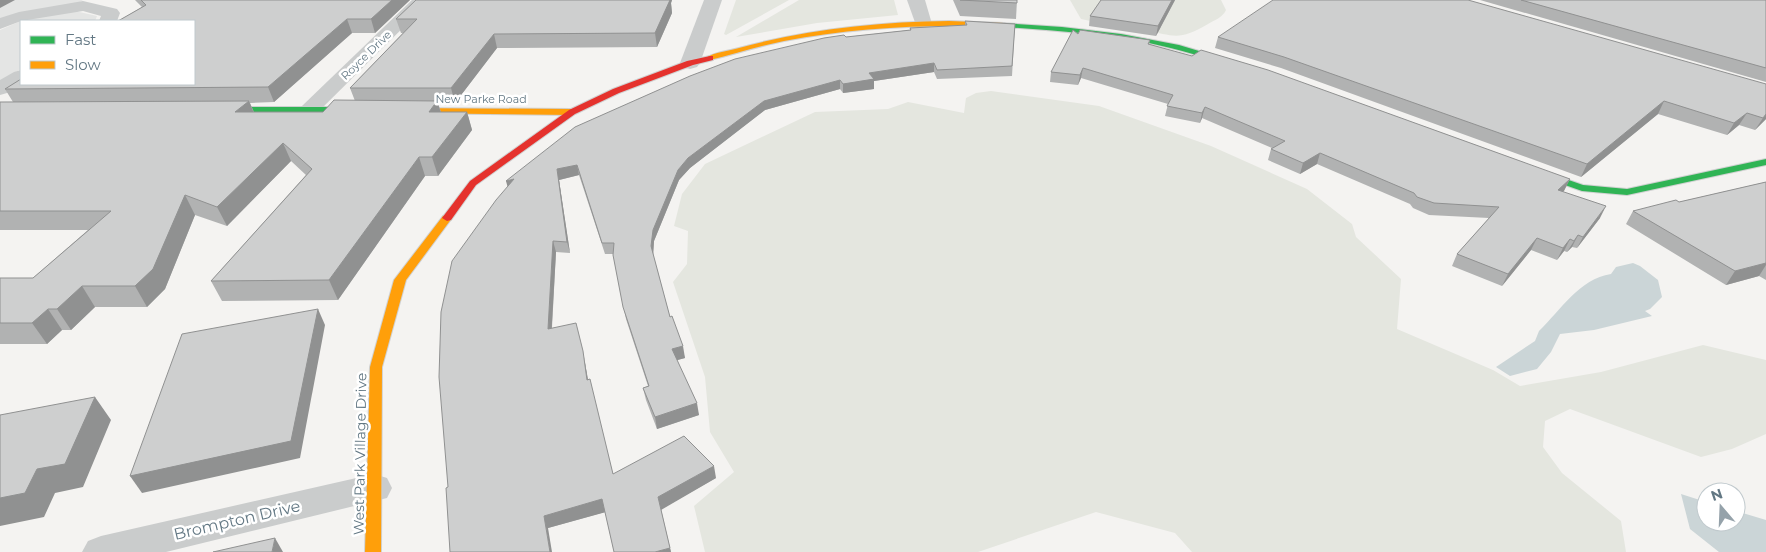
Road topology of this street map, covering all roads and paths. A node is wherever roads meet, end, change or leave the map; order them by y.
1 (422, 0) edge
2 (713, 0) edge
3 (916, 0) edge
4 (89, 3) edge
5 (108, 20) edge
6 (0, 24) edge
7 (923, 24) junction
8 (690, 63) junction
9 (1245, 66) edge
10 (20, 77) edge
11 (0, 89) edge
12 (204, 110) edge
13 (310, 110) junction
14 (369, 110) edge
15 (389, 110) edge
16 (572, 112) junction
17 (1766, 162) edge
18 (1523, 167) edge
19 (374, 488) junction
20 (101, 552) edge
21 (373, 552) edge

1 - 13 street, Royce Drive
2 - 8 street
3 - 7 street
4 - 5 street
4 - 6 street
7 - 8 street, West Park Village Drive
7 - 9 street, West Park Village Drive
8 - 16 street, West Park Village Drive
10 - 11 street
12 - 13 street
13 - 14 street
15 - 16 street, New Parke Road
16 - 19 street, West Park Village Drive
17 - 18 street
19 - 20 street, Brompton Drive
19 - 21 street, West Park Village Drive

